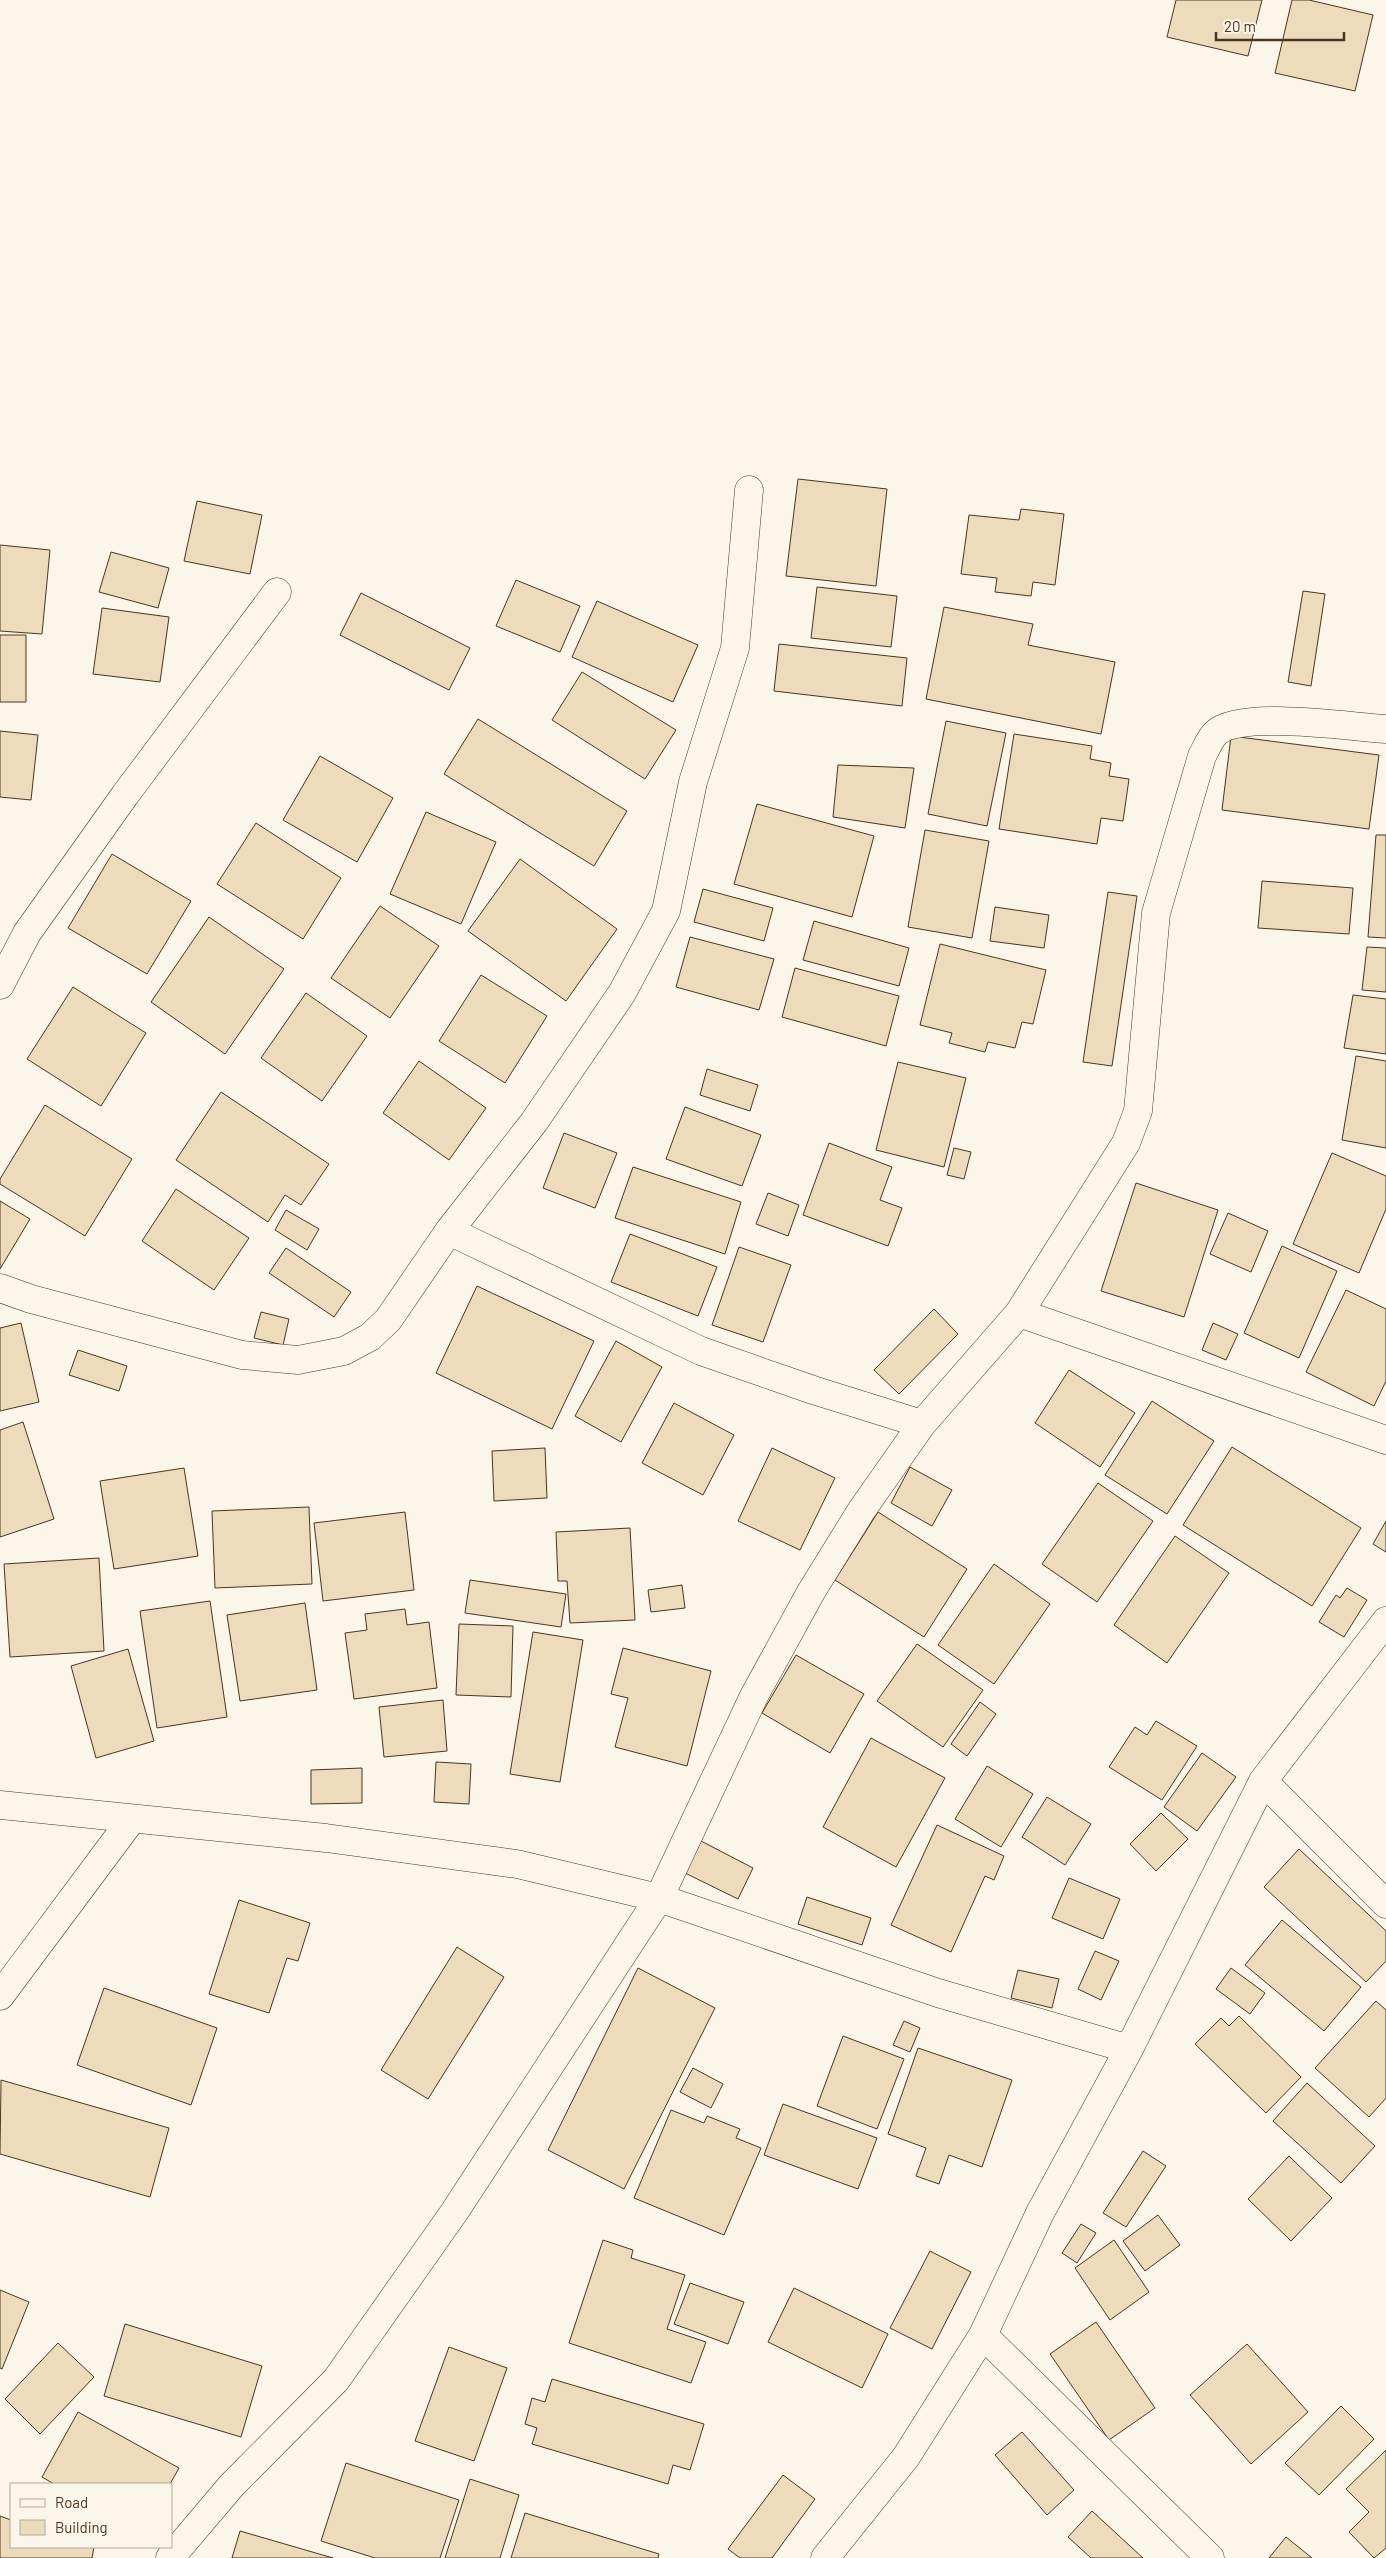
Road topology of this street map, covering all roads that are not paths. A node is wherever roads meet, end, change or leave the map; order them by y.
1 (750, 490) dead end
2 (276, 592) dead end
3 (1386, 729) edge
4 (0, 986) edge
5 (449, 1231) junction
6 (0, 1288) edge
7 (1019, 1313) junction
8 (922, 1424) junction
9 (1386, 1440) edge
10 (1386, 1621) edge
11 (1263, 1782) junction
12 (0, 1805) edge
13 (132, 1819) junction
14 (659, 1898) junction
15 (1386, 1904) edge
16 (0, 1996) edge
17 (1129, 2049) junction
18 (983, 2335) junction
19 (170, 2558) edge
20 (825, 2558) edge
21 (1210, 2558) edge

1 - 5 street
2 - 4 street
3 - 7 street
5 - 6 street
5 - 8 street
7 - 8 street
7 - 9 street
8 - 14 street
10 - 11 street
11 - 15 street
11 - 17 street
12 - 13 street
13 - 14 street
13 - 16 street
14 - 17 street
14 - 19 street
17 - 18 street
18 - 20 street
18 - 21 street

